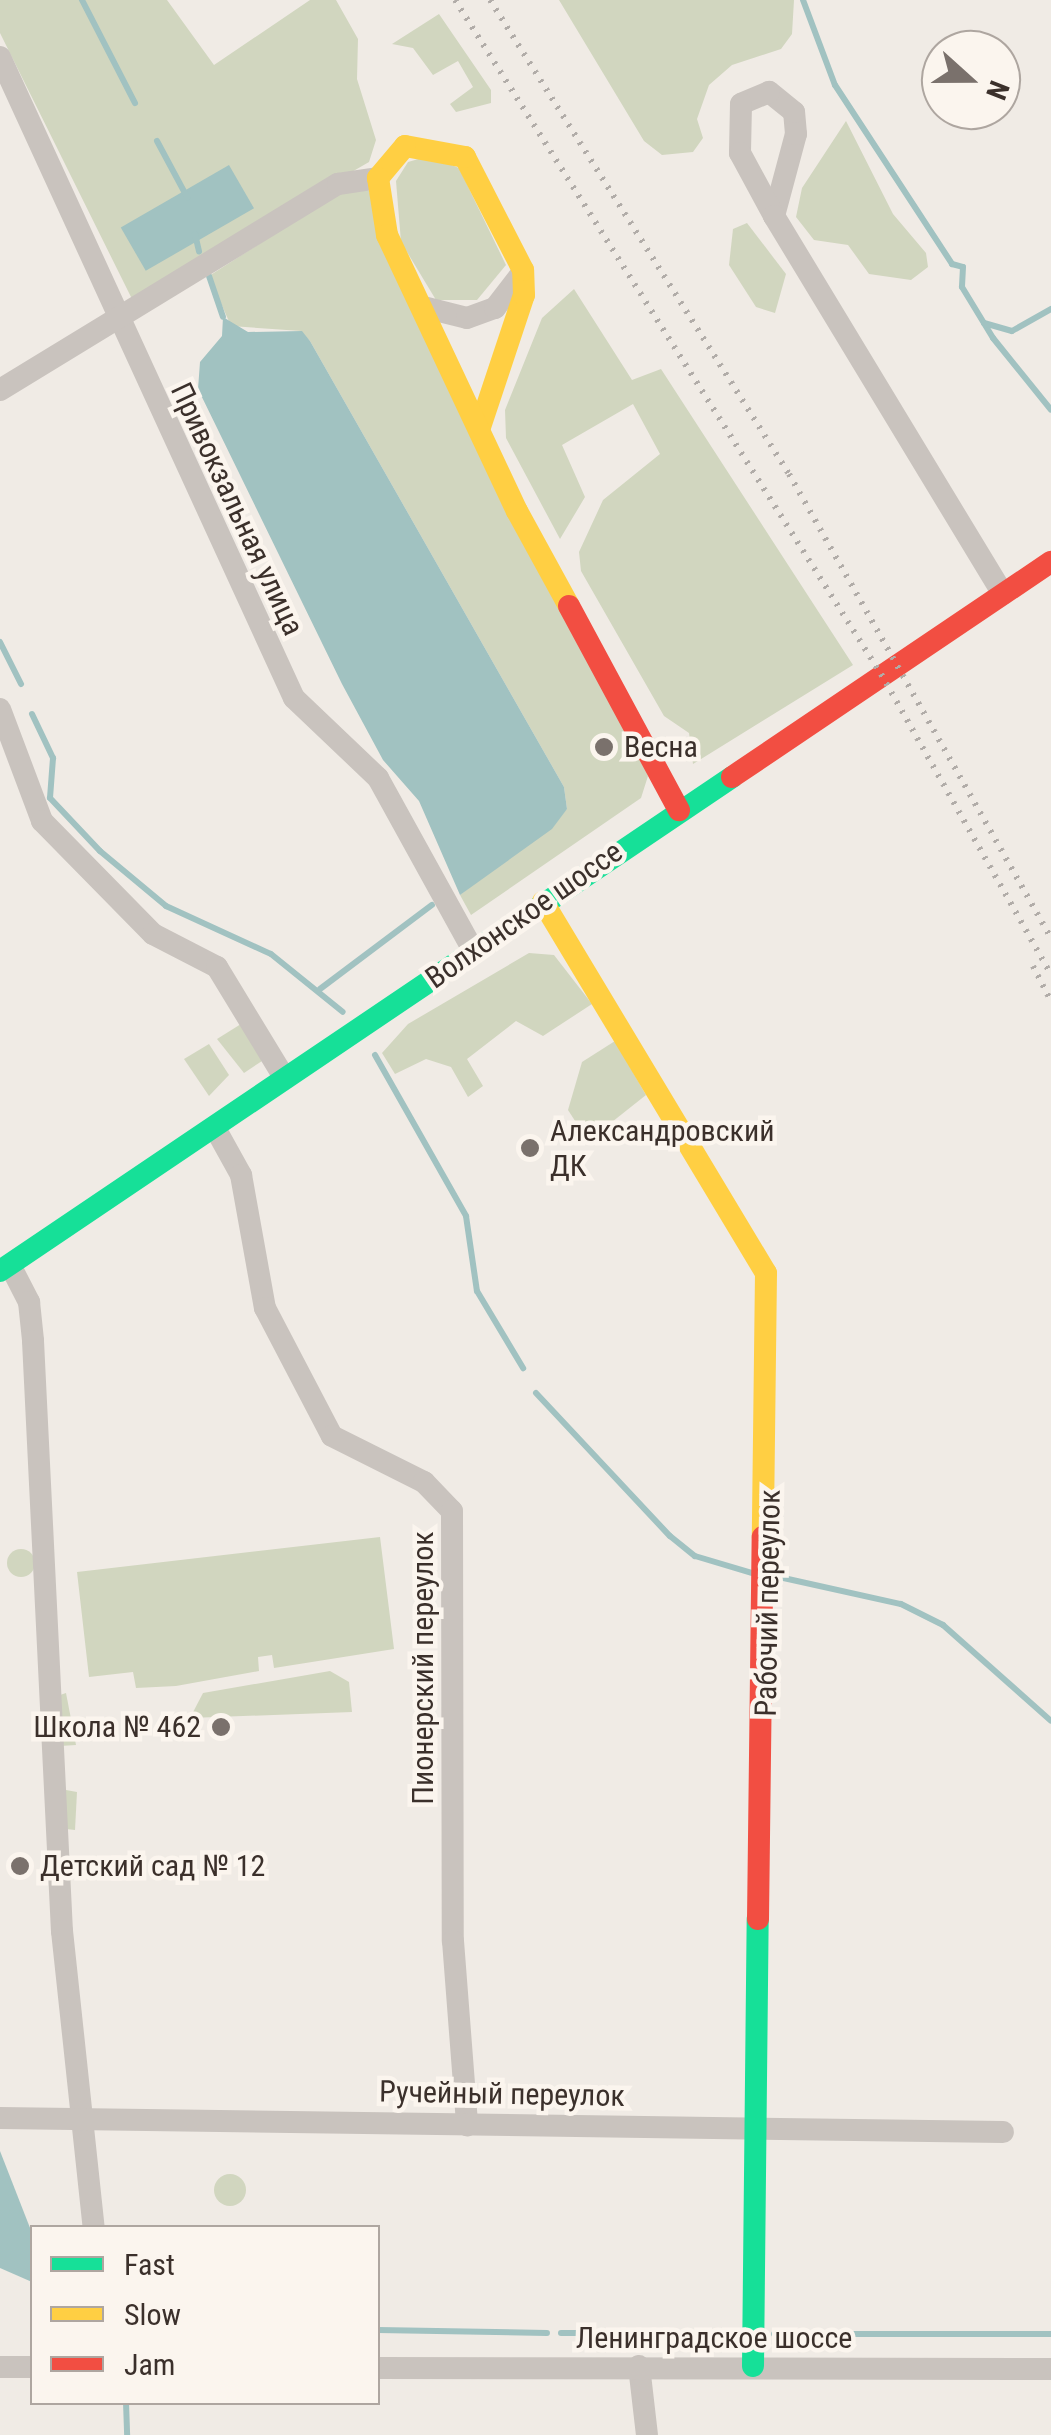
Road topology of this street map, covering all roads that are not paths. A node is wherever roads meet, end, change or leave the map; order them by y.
1 (0, 57) edge
2 (378, 178) junction
3 (774, 216) junction
4 (523, 270) junction
5 (423, 307) junction
6 (121, 318) junction
7 (0, 390) edge
8 (480, 427) junction
9 (1051, 562) edge
10 (1003, 594) junction
11 (0, 709) edge
12 (679, 810) junction
13 (543, 902) junction
14 (473, 950) junction
15 (284, 1077) junction
16 (215, 1128) junction
17 (5, 1268) edge
18 (0, 2118) edge
19 (76, 2118) junction
20 (467, 2125) junction
21 (754, 2126) junction
22 (1003, 2132) dead end
23 (94, 2225) edge
24 (639, 2366) junction
25 (753, 2366) junction
26 (0, 2367) edge
27 (30, 2367) edge
28 (380, 2368) edge
29 (1051, 2369) edge
30 (647, 2435) edge

1 - 6 street, Привокзальная улица
2 - 4 street
2 - 5 street
2 - 6 street
3 - 3 street
3 - 10 street
4 - 5 street
4 - 8 street
5 - 8 street
6 - 7 street
6 - 14 street, Привокзальная улица
8 - 12 street
9 - 10 street, Волхонское шоссе
10 - 12 street, Волхонское шоссе
11 - 15 street
12 - 13 street, Волхонское шоссе
13 - 14 street, Волхонское шоссе
13 - 21 street, Рабочий переулок
14 - 15 street, Волхонское шоссе
15 - 16 street, Волхонское шоссе
16 - 17 street, Волхонское шоссе
16 - 20 street, Пионерский переулок
17 - 19 street
18 - 19 street, Ручейный переулок
19 - 20 street, Ручейный переулок
19 - 23 street
20 - 21 street, Ручейный переулок
21 - 22 street, Ручейный переулок
21 - 25 street, Рабочий переулок
24 - 25 street, Ленинградское шоссе
24 - 28 street, Ленинградское шоссе
24 - 30 street
25 - 29 street, Ленинградское шоссе
26 - 27 street

